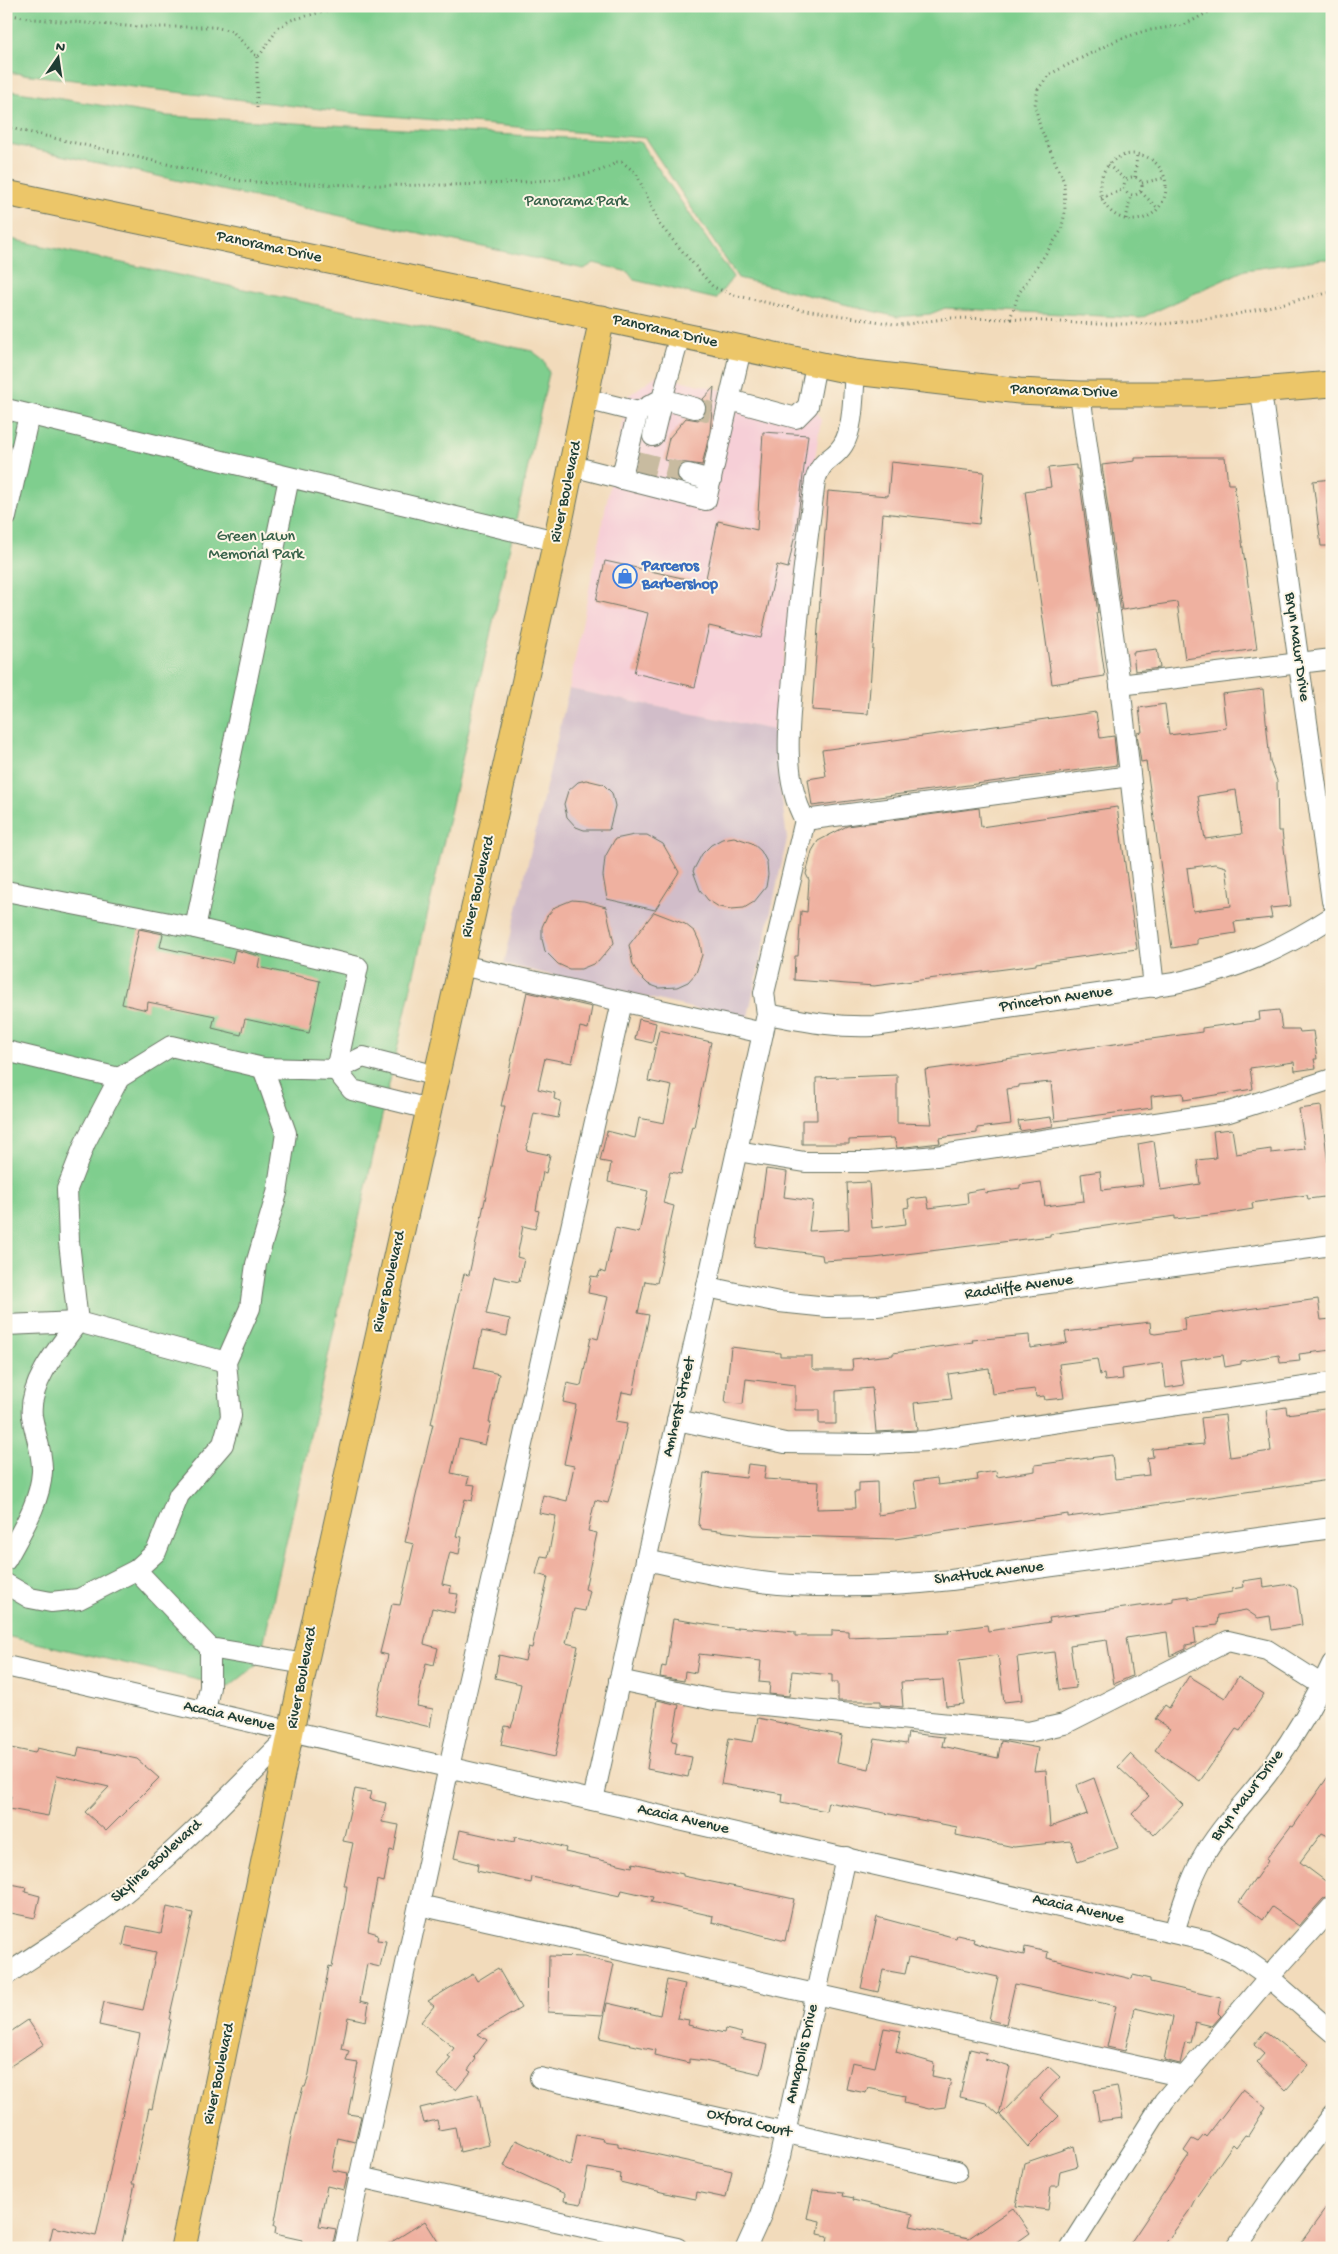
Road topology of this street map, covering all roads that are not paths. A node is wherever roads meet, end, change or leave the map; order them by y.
1 (6, 192) edge
2 (602, 318) junction
3 (680, 335) junction
4 (741, 349) junction
5 (816, 364) junction
6 (855, 372) junction
7 (1332, 384) edge
8 (1260, 392) junction
9 (1080, 394) junction
10 (586, 399) junction
11 (662, 399) junction
12 (716, 408) junction
13 (6, 409) edge
14 (638, 412) junction
15 (29, 414) junction
16 (653, 436) dead end
17 (572, 466) junction
18 (688, 474) tunnel mouth
19 (289, 478) junction
20 (621, 479) junction
21 (711, 480) junction
22 (6, 517) edge
23 (556, 541) junction
24 (1332, 659) edge
25 (1299, 663) junction
26 (1120, 685) junction
27 (1130, 776) junction
28 (805, 820) junction
29 (6, 891) edge
30 (1332, 902) edge
31 (1332, 918) edge
32 (196, 928) junction
33 (461, 965) junction
34 (1154, 986) junction
35 (622, 1002) junction
36 (765, 1024) junction
37 (6, 1051) edge
38 (263, 1068) junction
39 (336, 1070) junction
40 (437, 1076) junction
41 (119, 1078) junction
42 (1332, 1079) edge
43 (429, 1109) junction
44 (737, 1151) junction
45 (1332, 1245) edge
46 (707, 1287) junction
47 (78, 1322) junction
48 (6, 1325) edge
49 (226, 1362) junction
50 (1332, 1383) edge
51 (677, 1420) junction
52 (1332, 1528) edge
53 (6, 1560) edge
54 (646, 1560) junction
55 (136, 1570) junction
56 (6, 1584) edge
57 (210, 1648) junction
58 (305, 1664) junction
59 (1332, 1664) edge
60 (6, 1666) edge
61 (619, 1680) junction
62 (1322, 1685) junction
63 (205, 1711) junction
64 (292, 1732) junction
65 (449, 1767) junction
66 (593, 1800) junction
67 (846, 1857) junction
68 (419, 1905) junction
69 (1332, 1907) edge
70 (1174, 1932) junction
71 (10, 1972) edge
72 (1269, 1977) junction
73 (816, 1995) junction
74 (1332, 2032) edge
75 (1185, 2077) junction
76 (540, 2078) dead end
77 (1332, 2116) edge
78 (785, 2132) junction
79 (957, 2170) dead end
80 (359, 2177) junction
81 (183, 2248) edge
82 (344, 2248) edge
83 (677, 2248) edge
84 (746, 2248) edge
85 (1071, 2248) edge
86 (1236, 2248) edge

1 - 2 main road, Panorama Drive
2 - 3 main road, Panorama Drive
2 - 10 main road, River Boulevard
3 - 4 main road, Panorama Drive
3 - 11 street
4 - 5 main road, Panorama Drive
4 - 12 street
5 - 6 main road, Panorama Drive
5 - 12 street
6 - 9 main road, Panorama Drive
6 - 28 street
7 - 8 main road, Panorama Drive
8 - 9 main road, Panorama Drive
8 - 25 street, Bryn Mawr Drive
9 - 26 street
10 - 14 street
10 - 17 main road, River Boulevard
11 - 12 street
11 - 14 street
11 - 16 street
12 - 21 street
13 - 15 street
14 - 20 street
15 - 19 street
15 - 22 street
17 - 20 street
17 - 23 main road, River Boulevard
18 - 21 street
19 - 23 street
19 - 32 street
20 - 21 street
23 - 33 main road, River Boulevard
24 - 25 street
25 - 26 street
25 - 30 street, Bryn Mawr Drive
26 - 27 street
27 - 28 street
27 - 34 street
28 - 36 street, Amherst Street
29 - 32 street
31 - 34 street, Princeton Avenue
32 - 39 street
33 - 35 street, Princeton Avenue
33 - 40 main road, River Boulevard
34 - 36 street, Princeton Avenue
35 - 36 street, Princeton Avenue
35 - 65 street
36 - 44 street, Amherst Street
37 - 41 street
38 - 39 street
38 - 41 street
38 - 49 street
39 - 40 street
39 - 43 street
40 - 43 main road, River Boulevard
41 - 47 street
42 - 44 street
43 - 58 main road, River Boulevard
44 - 46 street, Amherst Street
45 - 46 street, Radcliffe Avenue
46 - 51 street, Amherst Street
47 - 48 street
47 - 49 street
47 - 53 street
49 - 55 street
50 - 51 street
51 - 54 street, Amherst Street
52 - 54 street, Shattuck Avenue
54 - 61 street, Amherst Street
55 - 56 street
55 - 57 street
57 - 58 street
57 - 63 street
58 - 64 main road, River Boulevard
59 - 62 street, Bryn Mawr Drive
60 - 63 street, Acacia Avenue
61 - 62 street
61 - 66 street, Amherst Street
62 - 70 street, Bryn Mawr Drive
63 - 64 street, Acacia Avenue
64 - 65 street, Acacia Avenue
64 - 71 street, Skyline Boulevard
64 - 81 main road, River Boulevard
65 - 66 street, Acacia Avenue
65 - 68 street
66 - 67 street, Acacia Avenue
67 - 70 street, Acacia Avenue
67 - 73 street, Annapolis Drive
68 - 73 street
68 - 80 street
69 - 72 street
70 - 72 street, Acacia Avenue
72 - 74 street, Acacia Avenue
72 - 75 street
73 - 75 street
73 - 78 street, Annapolis Drive
75 - 85 street
76 - 78 street, Oxford Court
77 - 86 street
78 - 79 street, Oxford Court
78 - 84 street, Annapolis Drive
80 - 82 street
80 - 83 street

